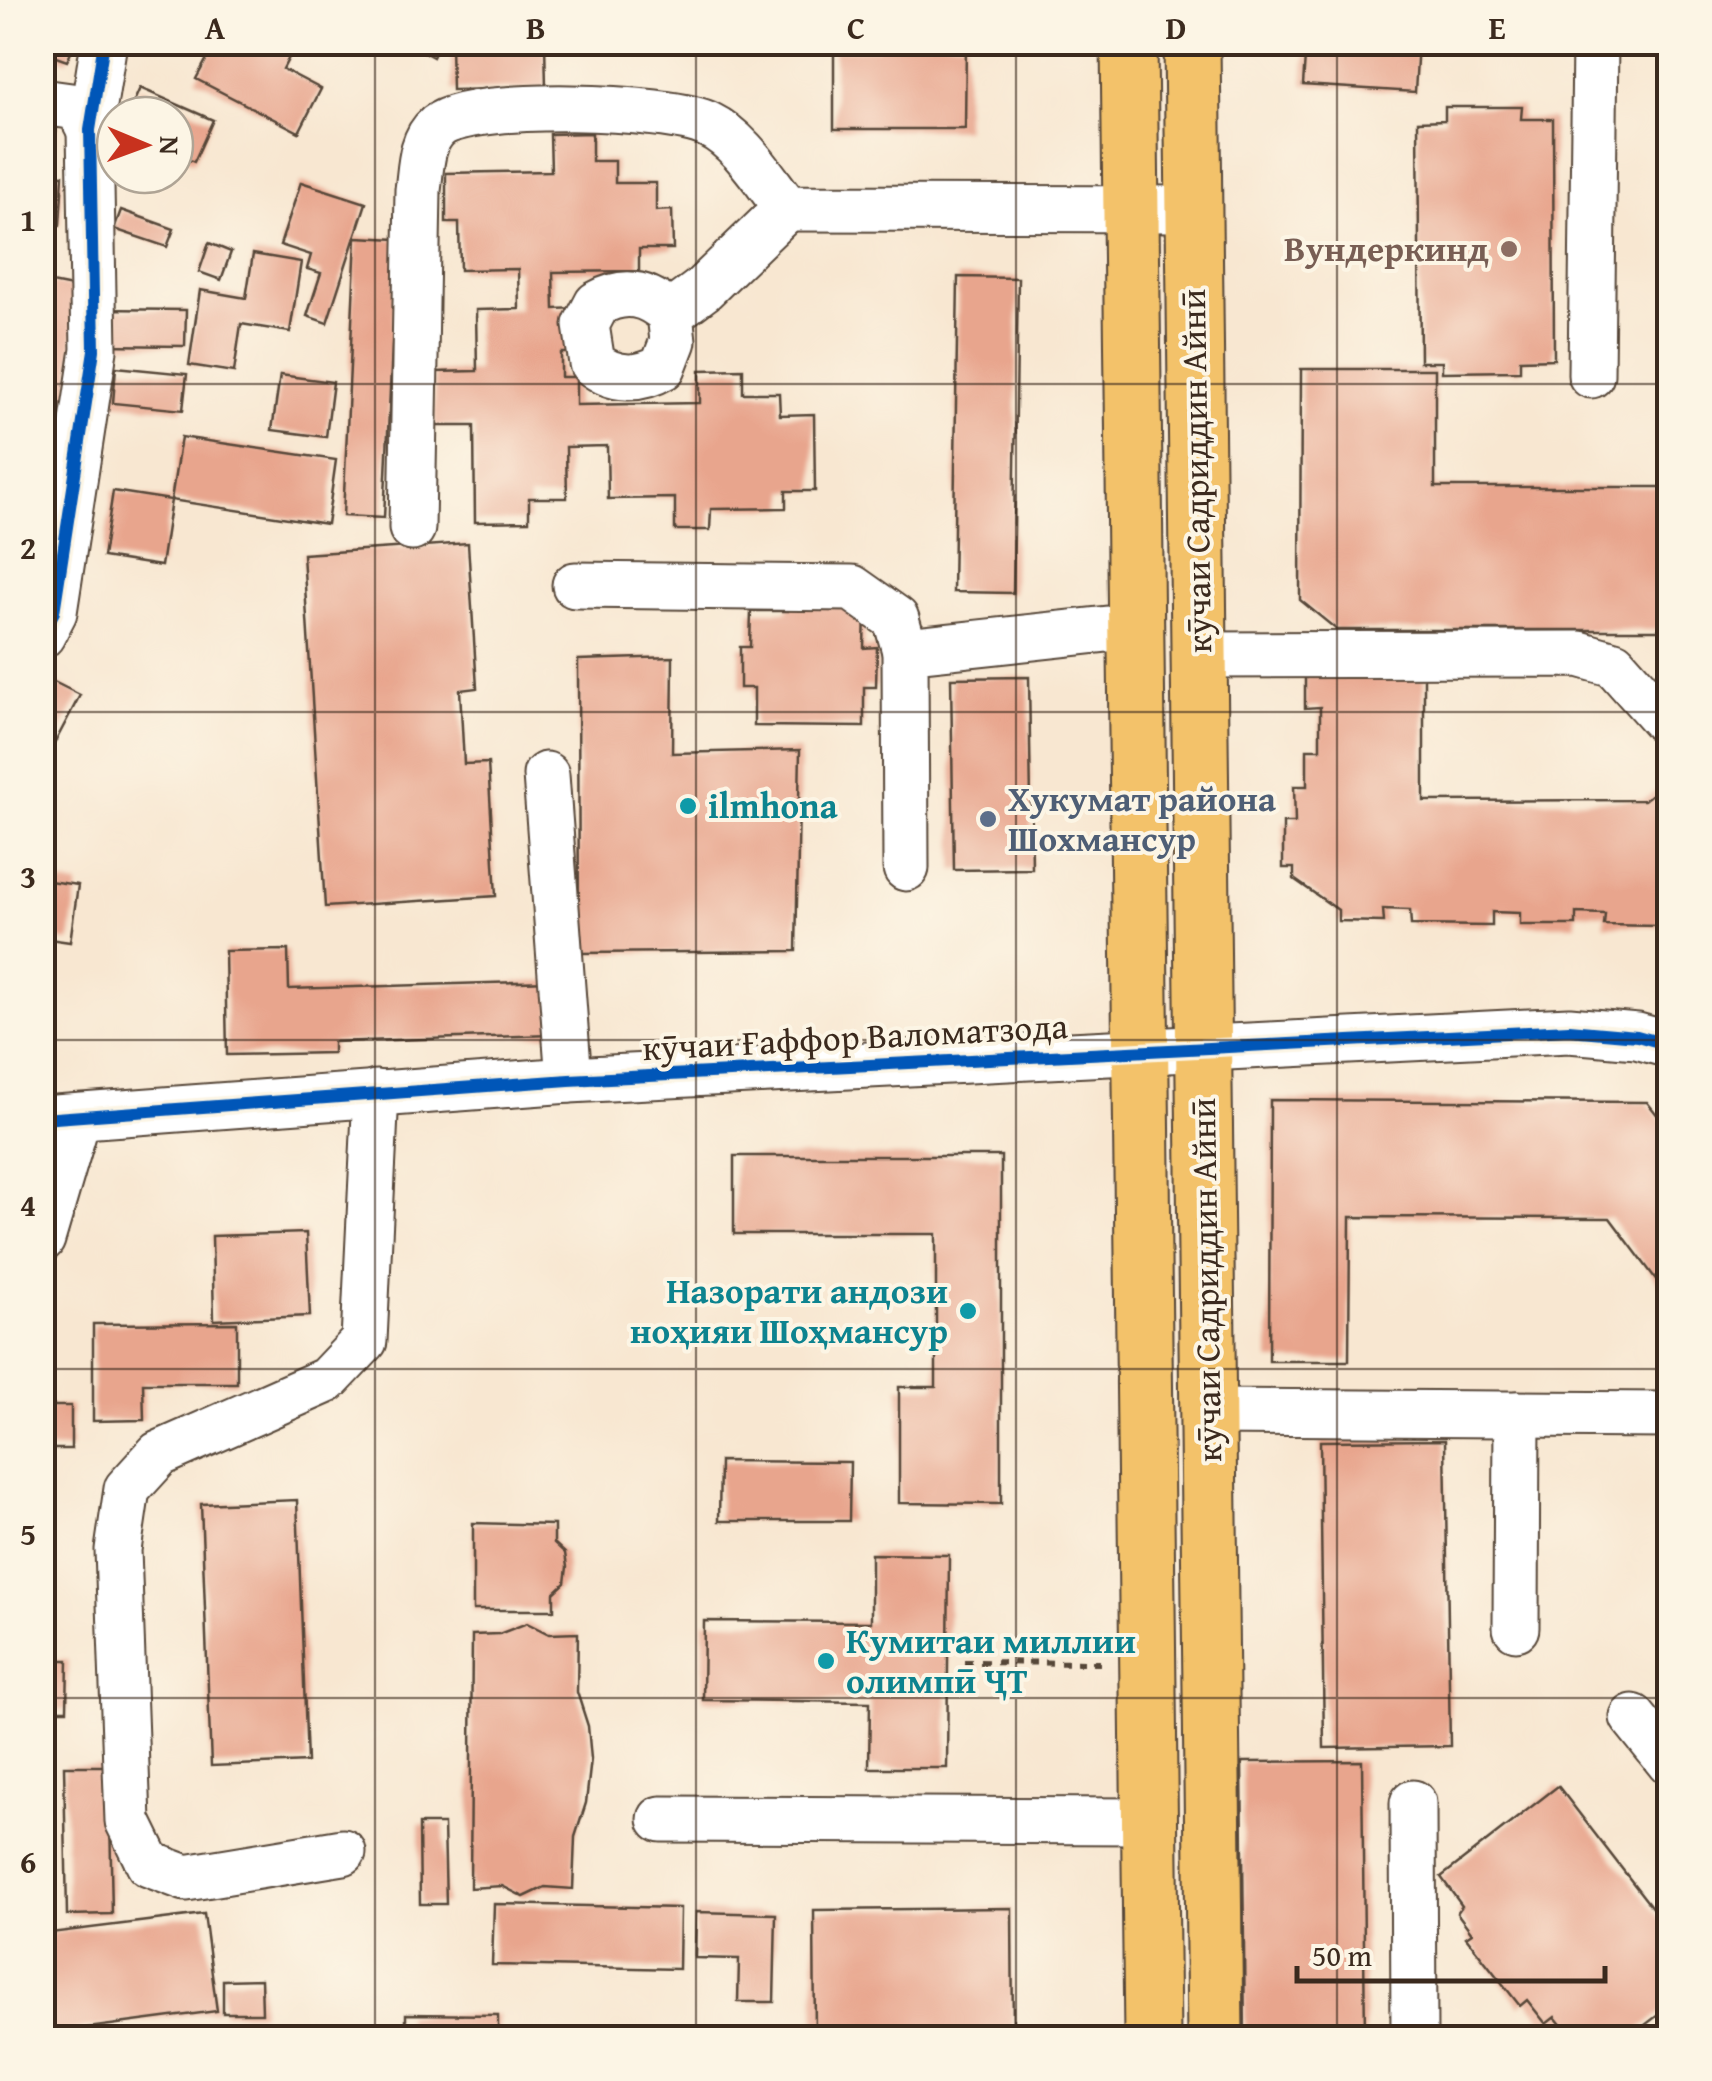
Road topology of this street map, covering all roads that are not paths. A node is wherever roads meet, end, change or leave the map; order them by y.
1 (104, 42) edge
2 (1129, 42) edge
3 (1192, 42) edge
4 (1595, 42) edge
5 (42, 102) edge
6 (90, 130) junction
7 (787, 208) junction
8 (1130, 209) junction
9 (1194, 209) junction
10 (670, 314) dead end
11 (1591, 375) dead end
12 (412, 528) dead end
13 (576, 585) dead end
14 (1135, 626) junction
15 (42, 635) edge
16 (905, 651) junction
17 (1198, 655) junction
18 (1670, 727) edge
19 (546, 775) dead end
20 (906, 868) dead end
21 (1670, 1045) edge
22 (1204, 1051) junction
23 (1140, 1054) junction
24 (569, 1080) junction
25 (376, 1092) junction
26 (60, 1118) edge
27 (42, 1239) edge
28 (1208, 1412) junction
29 (1516, 1414) junction
30 (1670, 1415) edge
31 (1516, 1628) dead end
32 (1633, 1716) dead end
33 (1670, 1763) edge
34 (1413, 1803) dead end
35 (660, 1819) dead end
36 (1150, 1821) junction
37 (343, 1852) dead end
38 (1152, 2038) edge
39 (1216, 2038) edge
40 (1414, 2038) edge

1 - 6 street
2 - 8 highway, кӯчаи Садриддин Айнӣ
3 - 9 highway, кӯчаи Садриддин Айнӣ
4 - 11 street
5 - 6 street
6 - 15 street
7 - 8 street
7 - 10 street
7 - 12 street
8 - 9 street
8 - 14 highway, кӯчаи Садриддин Айнӣ
9 - 17 highway, кӯчаи Садриддин Айнӣ
13 - 16 street
14 - 16 street
14 - 23 highway, кӯчаи Садриддин Айнӣ
16 - 20 street
17 - 18 street
17 - 22 highway, кӯчаи Садриддин Айнӣ
19 - 24 street
21 - 22 street, кӯчаи Ғаффор Валоматзода
22 - 23 street, кӯчаи Ғаффор Валоматзода
22 - 28 highway, кӯчаи Садриддин Айнӣ
23 - 24 street, кӯчаи Ғаффор Валоматзода
23 - 36 highway, кӯчаи Садриддин Айнӣ
24 - 25 street, кӯчаи Ғаффор Валоматзода
25 - 26 street, кӯчаи Ғаффор Валоматзода
25 - 37 street
26 - 27 street
28 - 29 street
28 - 39 highway, кӯчаи Садриддин Айнӣ
29 - 30 street
29 - 31 street
32 - 33 street
34 - 40 street
35 - 36 street
36 - 38 highway, кӯчаи Садриддин Айнӣ

